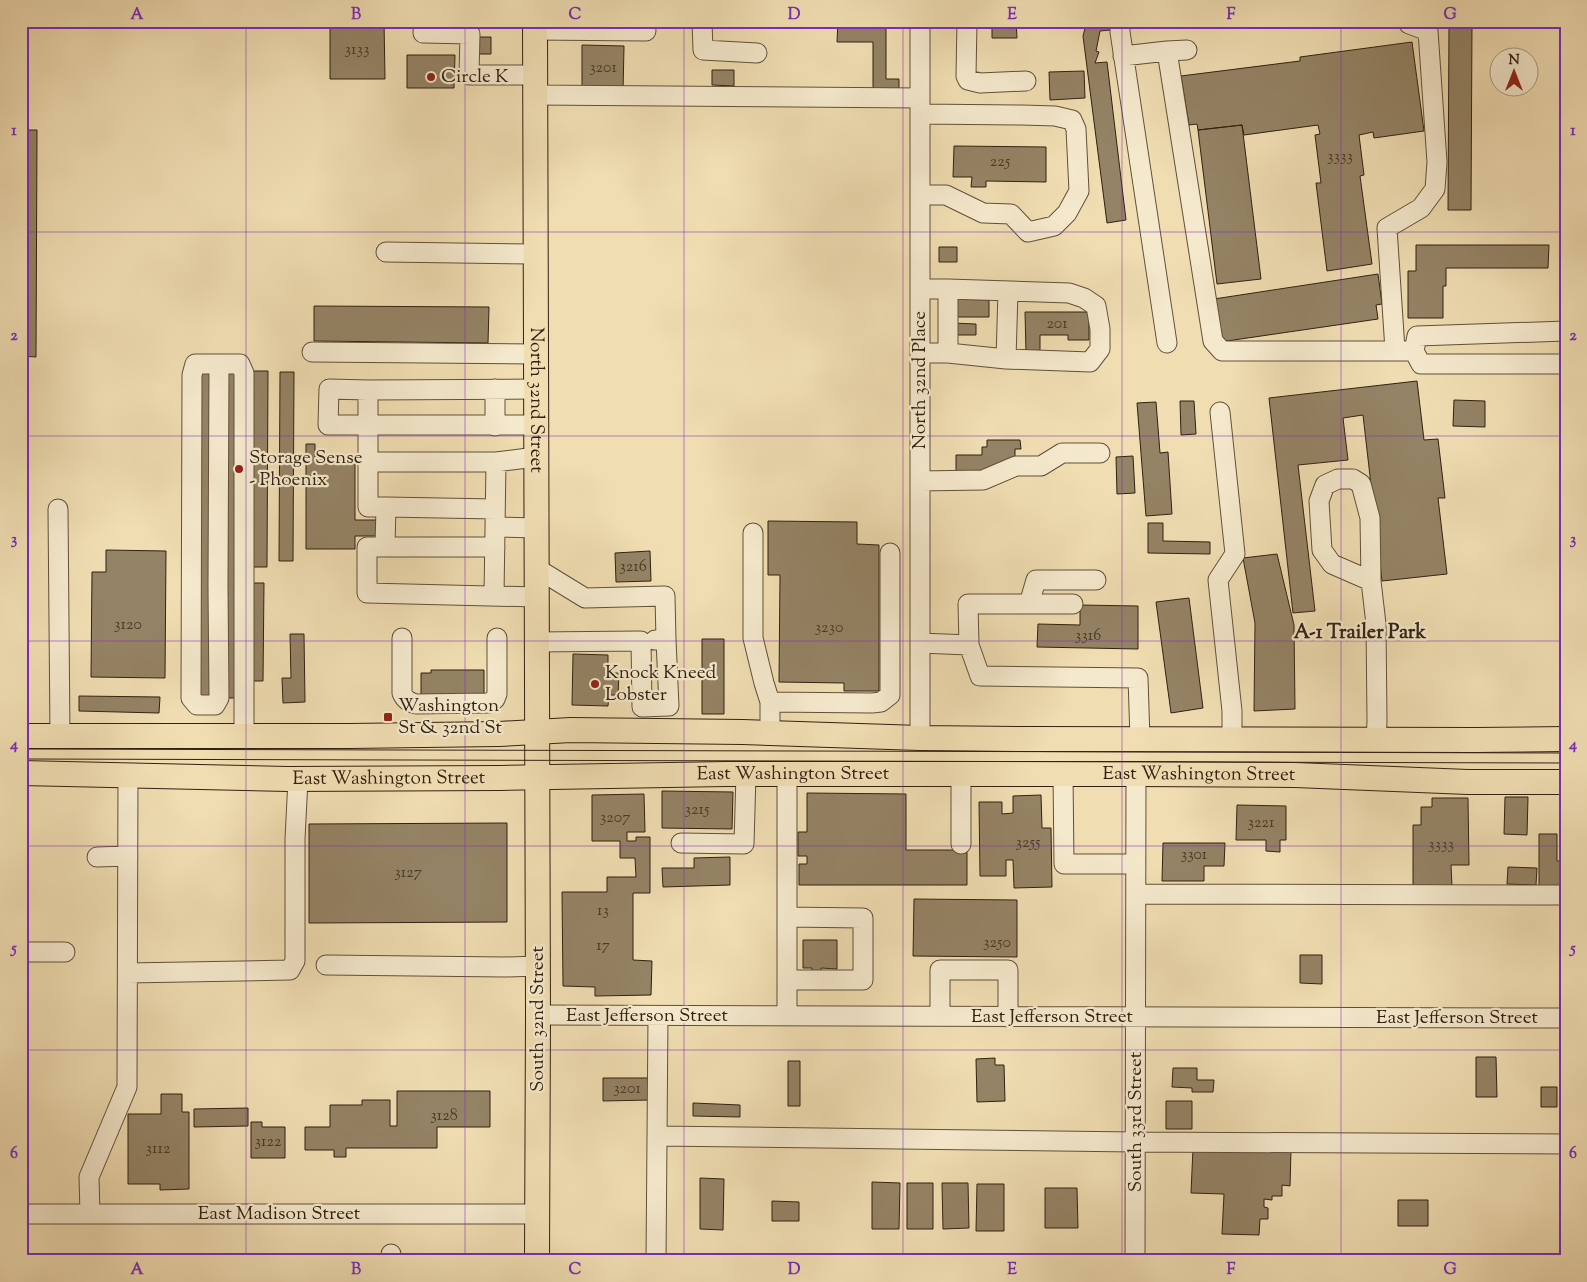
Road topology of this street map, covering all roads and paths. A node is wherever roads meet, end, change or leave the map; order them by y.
1 (424, 21) edge
2 (643, 21) edge
3 (702, 21) edge
4 (920, 21) edge
5 (967, 21) edge
6 (1120, 21) edge
7 (1409, 24) dead end
8 (535, 25) edge
9 (470, 27) edge
10 (1188, 50) dead end
11 (1167, 51) junction
12 (756, 53) dead end
13 (1123, 56) junction
14 (1026, 80) dead end
15 (535, 85) junction
16 (920, 106) junction
17 (920, 196) junction
18 (386, 252) dead end
19 (535, 254) junction
20 (920, 289) junction
21 (948, 289) junction
22 (1008, 291) junction
23 (1566, 332) edge
24 (1167, 343) dead end
25 (1395, 350) junction
26 (1414, 351) junction
27 (312, 352) dead end
28 (920, 353) junction
29 (948, 353) junction
30 (536, 354) junction
31 (1006, 359) junction
32 (220, 364) junction
33 (1566, 364) edge
34 (495, 389) junction
35 (535, 389) junction
36 (368, 390) junction
37 (1220, 412) dead end
38 (536, 425) junction
39 (368, 426) junction
40 (495, 426) junction
41 (1100, 453) dead end
42 (536, 457) junction
43 (368, 462) junction
44 (496, 462) junction
45 (920, 481) junction
46 (386, 507) junction
47 (58, 509) dead end
48 (495, 518) junction
49 (536, 528) junction
50 (753, 533) dead end
51 (385, 547) junction
52 (495, 547) junction
53 (890, 553) dead end
54 (536, 568) junction
55 (1096, 580) dead end
56 (1371, 581) junction
57 (494, 596) junction
58 (536, 597) junction
59 (1029, 604) junction
60 (1073, 604) dead end
61 (402, 638) dead end
62 (497, 638) dead end
63 (666, 640) junction
64 (641, 641) junction
65 (536, 642) junction
66 (920, 643) junction
67 (969, 645) junction
68 (770, 702) junction
69 (537, 732) junction
70 (770, 732) junction
71 (21, 736) edge
72 (60, 736) junction
73 (244, 736) junction
74 (920, 738) junction
75 (1140, 739) junction
76 (1232, 739) junction
77 (1566, 739) edge
78 (1376, 740) junction
79 (21, 773) edge
80 (128, 774) junction
81 (746, 774) junction
82 (787, 774) junction
83 (960, 774) junction
84 (1064, 774) junction
85 (1136, 774) junction
86 (537, 777) junction
87 (298, 779) junction
88 (1566, 782) edge
89 (681, 843) dead end
90 (961, 844) dead end
91 (128, 856) junction
92 (97, 857) dead end
93 (1136, 864) junction
94 (1136, 894) junction
95 (1566, 894) edge
96 (787, 917) junction
97 (21, 952) edge
98 (65, 952) dead end
99 (326, 966) dead end
100 (538, 966) junction
101 (128, 973) junction
102 (787, 980) junction
103 (538, 1015) junction
104 (658, 1016) junction
105 (787, 1016) junction
106 (940, 1016) junction
107 (1008, 1017) junction
108 (1136, 1017) junction
109 (1566, 1018) edge
110 (657, 1136) junction
111 (1136, 1142) junction
112 (1566, 1144) edge
113 (21, 1214) edge
114 (90, 1214) junction
115 (537, 1214) junction
116 (537, 1261) edge
117 (656, 1261) edge
118 (1135, 1261) edge

1 - 9 street
2 - 8 street
3 - 12 street
4 - 16 street, North 32nd Place
5 - 14 street
6 - 13 street
7 - 25 street
8 - 15 main road, North 32nd Street
9 - 15 street
10 - 11 street
11 - 13 street
11 - 25 street
13 - 24 street
15 - 16 street
15 - 19 main road, North 32nd Street
16 - 17 street, North 32nd Place
16 - 17 street
17 - 20 street, North 32nd Place
18 - 19 street
19 - 30 main road, North 32nd Street
20 - 21 street
20 - 28 street, North 32nd Place
21 - 22 street
21 - 29 street
22 - 31 street
22 - 31 street
23 - 26 street
25 - 26 street
26 - 33 street
27 - 30 street
28 - 29 street
28 - 45 street, North 32nd Place
29 - 31 street
30 - 35 main road, North 32nd Street
32 - 32 street
32 - 73 street
34 - 35 street
34 - 36 street
34 - 40 street
35 - 38 main road, North 32nd Street
36 - 39 street
36 - 39 street
37 - 76 street
38 - 40 street
38 - 42 main road, North 32nd Street
39 - 40 street
39 - 43 street
41 - 45 street
42 - 44 street
42 - 49 main road, North 32nd Street
43 - 44 street
43 - 46 street
44 - 48 street
45 - 66 street, North 32nd Place
46 - 48 street
46 - 51 street
47 - 72 street
48 - 49 street
48 - 52 street
49 - 54 main road, North 32nd Street
50 - 68 street
51 - 52 street
51 - 57 street
52 - 57 street
53 - 68 street
54 - 58 main road, North 32nd Street
54 - 63 street
55 - 59 street
56 - 56 street
56 - 78 street
57 - 58 street
58 - 65 main road, North 32nd Street
59 - 60 street
59 - 67 street
61 - 62 street
63 - 64 street
63 - 64 street
64 - 65 street
65 - 69 main road, North 32nd Street
66 - 67 street
66 - 74 street, North 32nd Place
67 - 75 street
68 - 70 street
69 - 70 main road, East Washington Street
69 - 73 main road, East Washington Street
69 - 86 main road, North 32nd Street
70 - 74 main road, East Washington Street
71 - 72 main road, East Washington Street
72 - 73 main road, East Washington Street
74 - 75 main road, East Washington Street
75 - 76 main road, East Washington Street
76 - 78 main road, East Washington Street
77 - 78 main road, East Washington Street
79 - 80 main road, East Washington Street
80 - 87 main road, East Washington Street
80 - 91 street
81 - 82 main road, East Washington Street
81 - 86 main road, East Washington Street
81 - 89 street
82 - 83 main road, East Washington Street
82 - 96 street
83 - 84 main road, East Washington Street
83 - 90 street
84 - 85 main road, East Washington Street
84 - 93 street
85 - 88 main road, East Washington Street
85 - 93 street, South 33rd Street
86 - 87 main road, East Washington Street
86 - 100 main road, South 32nd Street
87 - 101 street
91 - 92 street
91 - 101 street
93 - 94 street, South 33rd Street
94 - 95 street
94 - 108 street, South 33rd Street
96 - 102 street
96 - 102 street
97 - 98 street
99 - 100 street
100 - 103 main road, South 32nd Street
101 - 114 street
102 - 105 street
103 - 104 street, East Jefferson Street
103 - 115 main road, South 32nd Street
104 - 105 street, East Jefferson Street
104 - 110 street
105 - 106 street, East Jefferson Street
106 - 107 street, East Jefferson Street
106 - 107 street
107 - 108 street, East Jefferson Street
108 - 109 street, East Jefferson Street
108 - 111 street, South 33rd Street
110 - 111 street
110 - 117 street
111 - 112 street
111 - 118 street, South 33rd Street
113 - 114 street, East Madison Street
114 - 115 street, East Madison Street
115 - 116 main road, South 32nd Street

